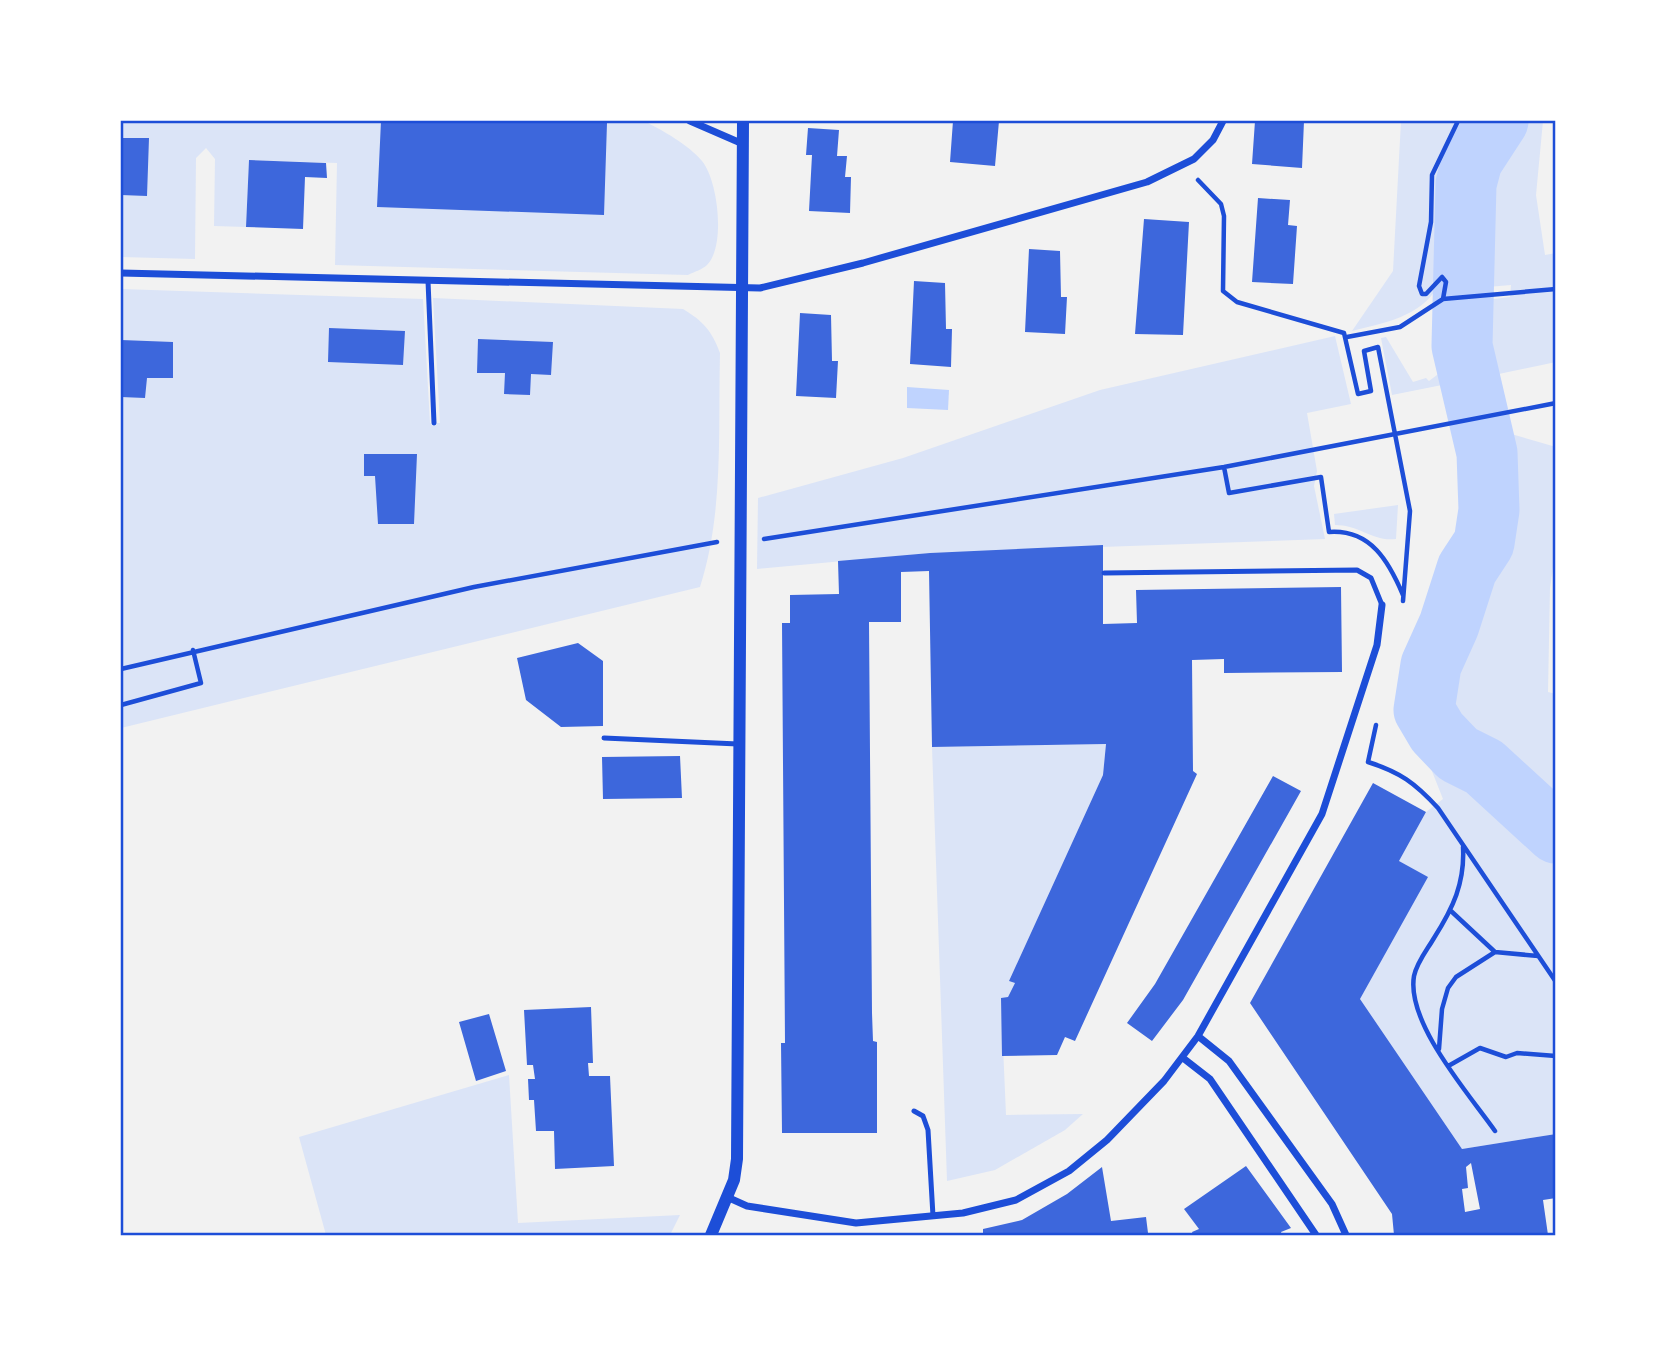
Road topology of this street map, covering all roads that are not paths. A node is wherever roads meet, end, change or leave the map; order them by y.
1 (690, 121) edge
2 (743, 121) edge
3 (1223, 121) edge
4 (744, 145) junction
5 (121, 273) edge
6 (428, 281) junction
7 (742, 290) junction
8 (434, 423) dead end
9 (1104, 573) dead end
10 (1382, 605) joint
11 (604, 738) dead end
12 (738, 744) junction
13 (1198, 1036) junction
14 (1183, 1058) junction
15 (914, 1111) dead end
16 (727, 1197) junction
17 (933, 1216) junction
18 (711, 1235) edge
19 (1316, 1235) edge
20 (1346, 1235) edge

1 - 4 street
2 - 4 street
3 - 7 street
4 - 7 street
5 - 6 street
6 - 7 street
6 - 8 lane
7 - 12 street
9 - 10 lane
10 - 13 street
11 - 12 lane
12 - 16 street
13 - 14 street
13 - 20 street
14 - 17 street
14 - 19 street
15 - 17 lane
16 - 17 street
16 - 18 street

